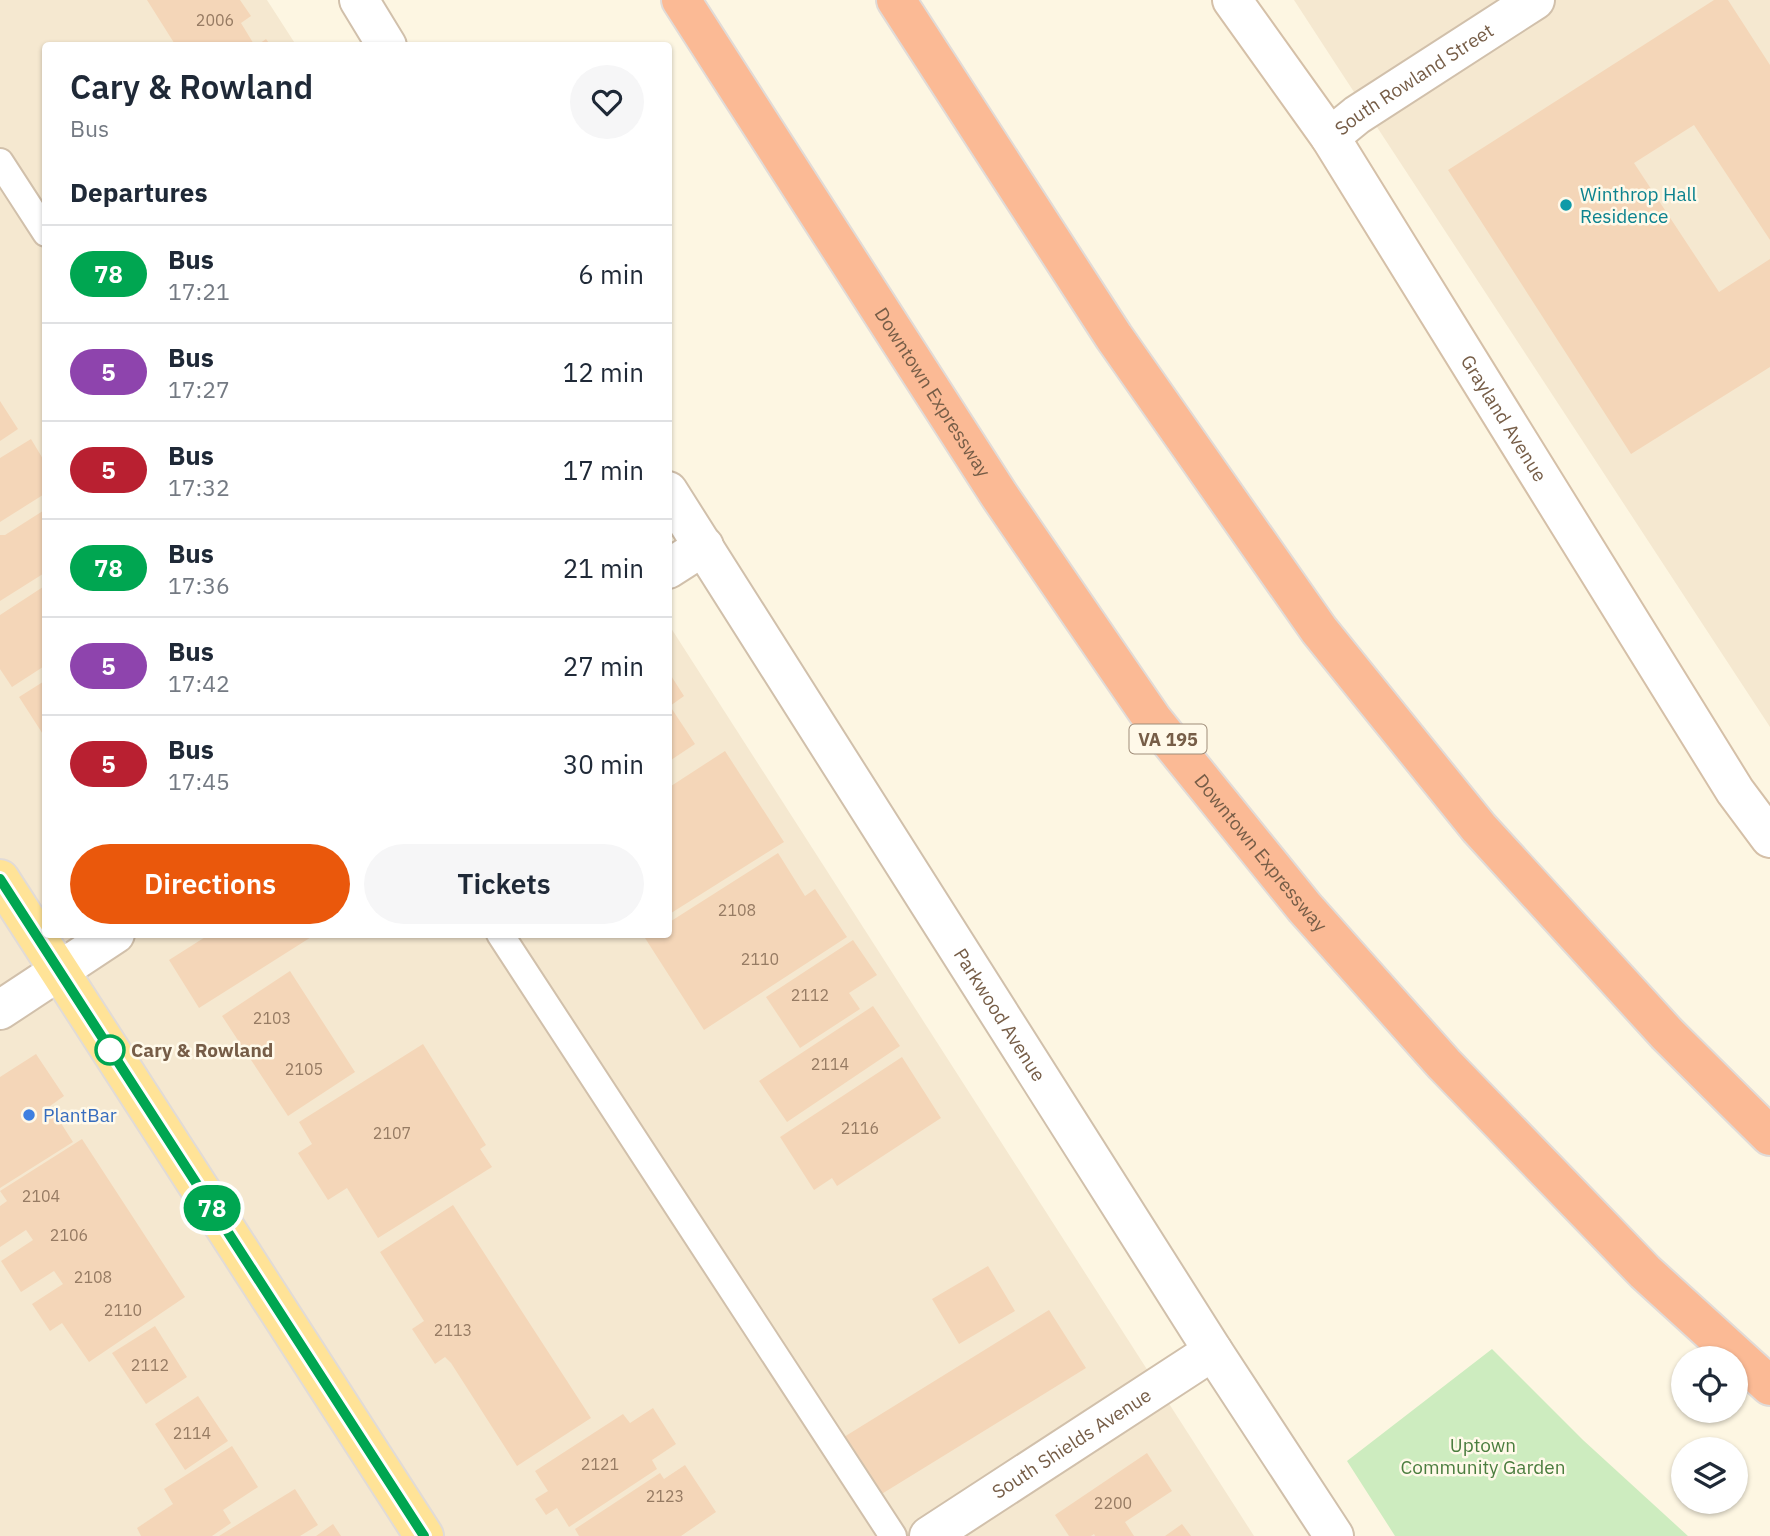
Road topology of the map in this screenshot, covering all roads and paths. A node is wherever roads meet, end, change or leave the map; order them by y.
1 (359, 0) edge
2 (681, 0) edge
3 (896, 0) edge
4 (1232, 0) edge
5 (1535, 0) edge
6 (385, 42) edge
7 (1330, 137) junction
8 (0, 162) edge
9 (42, 227) edge
10 (672, 497) edge
11 (704, 546) junction
12 (672, 566) edge
13 (1770, 838) edge
14 (0, 879) edge
15 (109, 938) edge
16 (503, 938) edge
17 (59, 971) junction
18 (0, 1010) edge
19 (1770, 1136) edge
20 (1213, 1351) junction
21 (1770, 1386) edge
22 (424, 1536) edge
23 (893, 1536) edge
24 (929, 1536) edge
25 (1334, 1536) edge

1 - 6 street
2 - 21 highway, Downtown Expressway / VA 195
3 - 19 highway
4 - 7 street, Grayland Avenue
5 - 7 street, South Rowland Street
7 - 13 street, Grayland Avenue
8 - 9 lane
10 - 11 street, Parkwood Avenue
11 - 12 street
11 - 20 street, Parkwood Avenue
14 - 17 main road
15 - 17 street
16 - 23 lane
17 - 18 street
17 - 22 main road
20 - 24 street, South Shields Avenue
20 - 25 street, Parkwood Avenue

